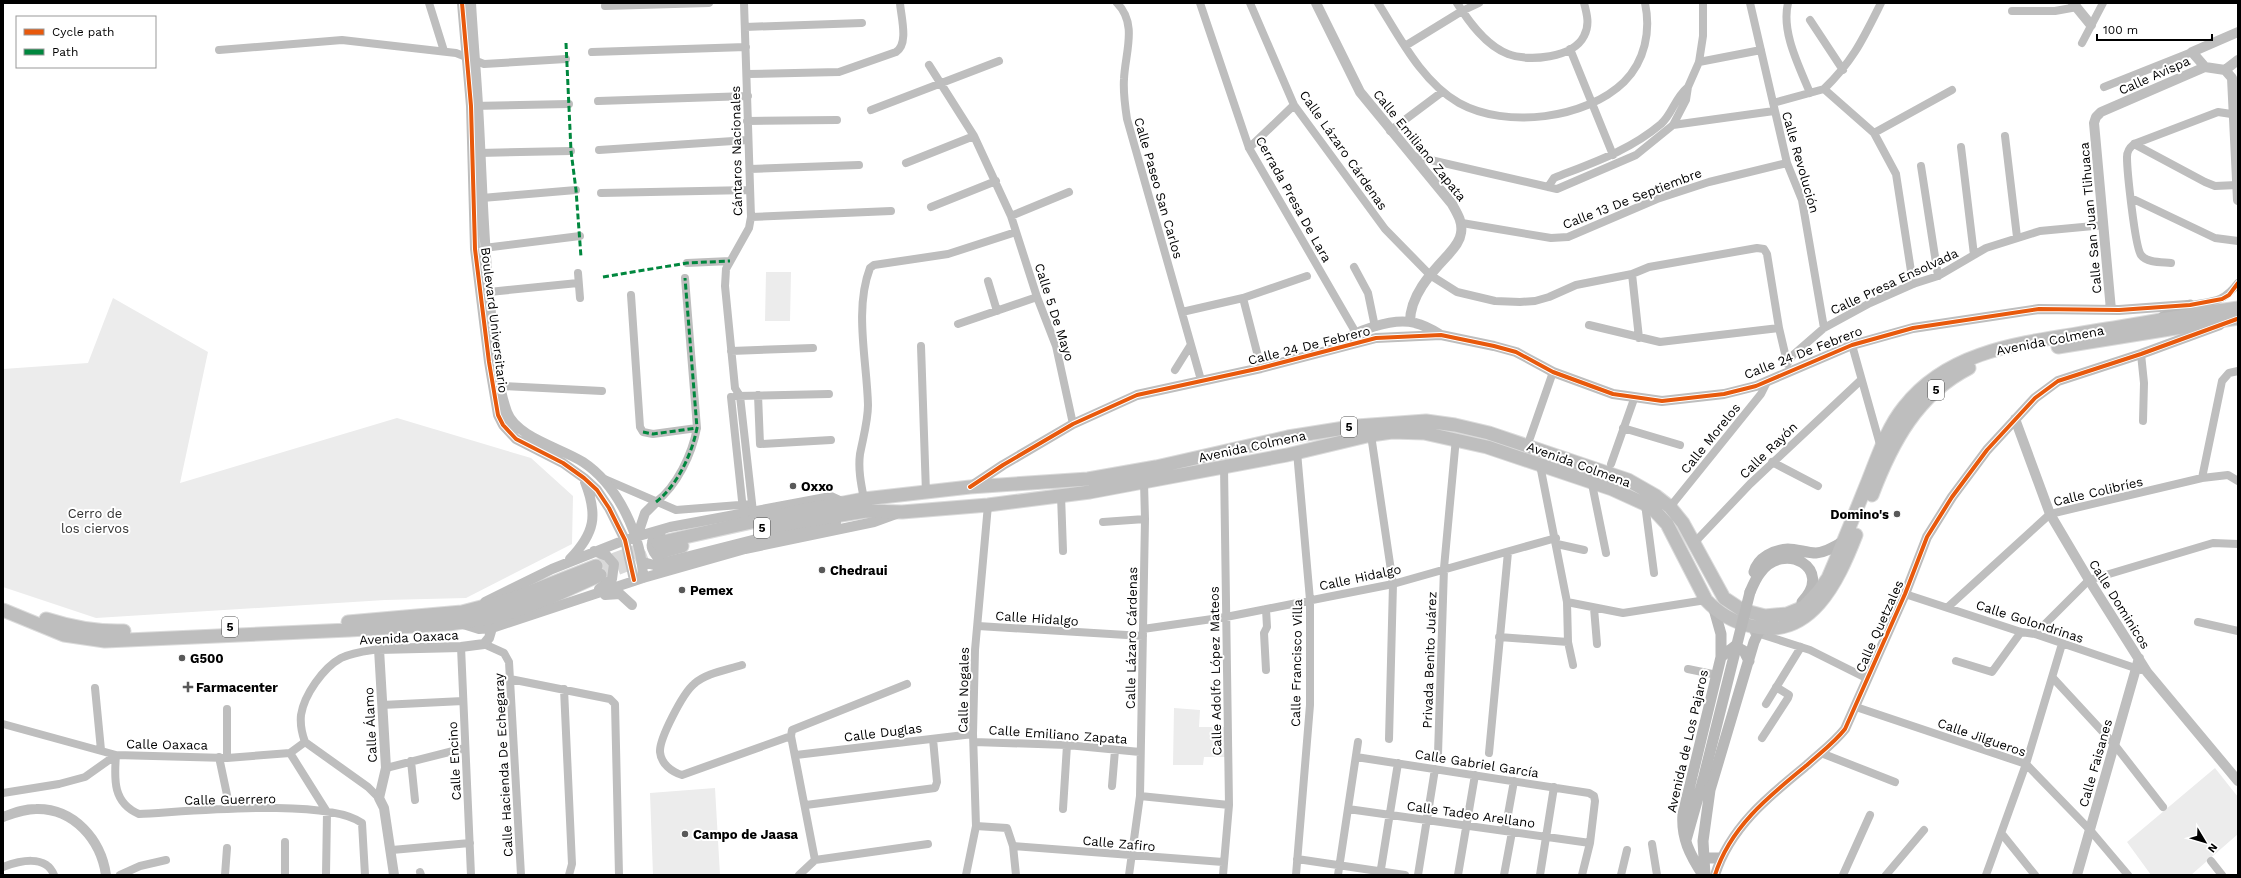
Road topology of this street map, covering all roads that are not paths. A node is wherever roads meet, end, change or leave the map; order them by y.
1 (429, 3) edge
2 (462, 3) edge
3 (471, 3) edge
4 (709, 3) edge
5 (744, 3) edge
6 (900, 3) edge
7 (1117, 3) edge
8 (1200, 3) edge
9 (1250, 3) edge
10 (1316, 3) edge
11 (1378, 3) edge
12 (1457, 3) edge
13 (1479, 3) edge
14 (1584, 3) edge
15 (1645, 3) edge
16 (1703, 3) edge
17 (1750, 3) edge
18 (1788, 3) edge
19 (1881, 3) edge
20 (2103, 3) edge
21 (2075, 5) edge
22 (605, 6) dead end
23 (1462, 11) junction
24 (2012, 11) dead end
25 (1810, 20) dead end
26 (862, 23) dead end
27 (2091, 25) junction
28 (745, 27) junction
29 (2238, 32) edge
30 (2082, 43) dead end
31 (1405, 46) junction
32 (746, 47) junction
33 (1570, 49) junction
34 (219, 50) dead end
35 (1761, 50) junction
36 (444, 51) junction
37 (592, 52) dead end
38 (2192, 52) junction
39 (470, 58) junction
40 (566, 59) dead end
41 (2238, 60) edge
42 (999, 61) dead end
43 (1699, 62) junction
44 (929, 66) dead end
45 (2204, 67) junction
46 (1843, 70) junction
47 (2225, 70) junction
48 (746, 74) junction
49 (941, 84) junction
50 (1688, 87) junction
51 (2104, 87) dead end
52 (1824, 90) junction
53 (1952, 90) dead end
54 (1442, 92) junction
55 (1810, 93) junction
56 (748, 96) junction
57 (598, 101) dead end
58 (1773, 103) junction
59 (569, 104) dead end
60 (1591, 104) junction
61 (1294, 105) junction
62 (474, 106) junction
63 (870, 110) dead end
64 (1774, 111) junction
65 (2236, 115) edge
66 (2096, 117) joint
67 (837, 120) dead end
68 (747, 121) junction
69 (1674, 125) junction
70 (1390, 131) junction
71 (1874, 133) junction
72 (974, 136) junction
73 (2005, 136) dead end
74 (748, 140) junction
75 (2134, 144) junction
76 (1961, 147) dead end
77 (1249, 148) junction
78 (599, 150) dead end
79 (571, 151) dead end
80 (479, 153) junction
81 (1613, 155) junction
82 (1413, 156) junction
83 (906, 163) dead end
84 (1787, 164) junction
85 (860, 165) dead end
86 (1921, 166) dead end
87 (750, 169) junction
88 (2237, 173) edge
89 (996, 181) junction
90 (2237, 185) edge
91 (1548, 187) junction
92 (576, 190) dead end
93 (750, 190) junction
94 (1069, 192) dead end
95 (601, 193) dead end
96 (482, 198) junction
97 (2131, 198) junction
98 (2238, 200) edge
99 (931, 207) dead end
100 (891, 212) dead end
101 (1011, 216) junction
102 (751, 217) junction
103 (1462, 223) junction
104 (2104, 225) junction
105 (1016, 232) junction
106 (580, 236) dead end
107 (2017, 238) junction
108 (2238, 241) edge
109 (484, 248) junction
110 (1974, 255) junction
111 (730, 261) junction
112 (687, 263) dead end
113 (2171, 263) dead end
114 (1354, 267) dead end
115 (578, 273) dead end
116 (1632, 274) junction
117 (1430, 275) junction
118 (1307, 276) dead end
119 (1938, 276) junction
120 (685, 278) dead end
121 (988, 282) dead end
122 (578, 283) junction
123 (2238, 283) edge
124 (1913, 284) junction
125 (489, 292) junction
126 (631, 295) dead end
127 (1037, 297) junction
128 (580, 298) dead end
129 (1243, 298) junction
130 (2190, 305) junction
131 (2111, 310) junction
132 (997, 311) junction
133 (1182, 312) junction
134 (2237, 314) edge
135 (2157, 320) junction
136 (1410, 322) junction
137 (958, 324) dead end
138 (1589, 324) dead end
139 (1375, 326) junction
140 (1779, 328) junction
141 (1824, 328) junction
142 (1356, 333) junction
143 (1441, 335) junction
144 (1639, 338) junction
145 (1852, 345) junction
146 (921, 346) dead end
147 (1190, 346) junction
148 (813, 348) dead end
149 (731, 352) junction
150 (1329, 352) junction
151 (2141, 354) junction
152 (1787, 362) junction
153 (1261, 368) junction
154 (1175, 370) dead end
155 (2238, 371) edge
156 (1553, 372) junction
157 (1785, 375) junction
158 (1201, 380) junction
159 (1861, 380) junction
160 (1767, 382) junction
161 (501, 386) junction
162 (735, 388) junction
163 (602, 391) dead end
164 (829, 394) dead end
165 (758, 395) junction
166 (740, 396) junction
167 (731, 397) junction
168 (1634, 399) junction
169 (2015, 419) junction
170 (2143, 421) dead end
171 (1073, 424) junction
172 (697, 428) junction
173 (1622, 428) junction
174 (1371, 435) junction
175 (1456, 438) junction
176 (1530, 438) dead end
177 (831, 440) dead end
178 (1680, 445) dead end
179 (1881, 448) junction
180 (1297, 452) junction
181 (1772, 462) junction
182 (1611, 464) dead end
183 (1540, 465) junction
184 (1224, 466) junction
185 (584, 478) junction
186 (601, 478) junction
187 (2202, 478) junction
188 (2238, 481) edge
189 (1144, 482) junction
190 (1592, 484) junction
191 (1818, 486) dead end
192 (970, 487) junction
193 (926, 493) junction
194 (1060, 495) junction
195 (656, 502) junction
196 (844, 503) junction
197 (1645, 504) junction
198 (988, 505) junction
199 (1670, 507) junction
200 (748, 509) junction
201 (868, 511) junction
202 (2050, 514) junction
203 (1145, 519) junction
204 (1103, 522) dead end
205 (670, 527) junction
206 (637, 536) junction
207 (624, 540) junction
208 (1556, 541) junction
209 (1844, 541) junction
210 (1695, 542) junction
211 (2238, 544) edge
212 (1584, 550) dead end
213 (594, 551) junction
214 (1063, 551) dead end
215 (1508, 552) junction
216 (661, 553) junction
217 (1606, 553) dead end
218 (643, 562) junction
219 (567, 563) junction
220 (1444, 568) junction
221 (675, 569) junction
222 (598, 570) tunnel mouth
223 (1654, 573) dead end
224 (639, 579) junction
225 (2089, 580) junction
226 (1393, 584) junction
227 (1750, 592) junction
228 (1905, 594) junction
229 (587, 596) junction
230 (1310, 600) junction
231 (3, 602) edge
232 (1567, 602) junction
233 (632, 605) dead end
234 (1710, 605) junction
235 (1948, 607) junction
236 (1594, 608) junction
237 (1266, 609) junction
238 (3, 610) edge
239 (1787, 614) junction
240 (1226, 617) junction
241 (461, 618) junction
242 (2198, 622) dead end
243 (978, 626) junction
244 (492, 628) junction
245 (1759, 631) junction
246 (2238, 631) edge
247 (2021, 632) junction
248 (1143, 633) junction
249 (2034, 634) junction
250 (1499, 637) junction
251 (1568, 642) junction
252 (484, 644) junction
253 (1597, 644) dead end
254 (2062, 644) junction
255 (461, 647) junction
256 (1801, 647) junction
257 (380, 649) junction
258 (1721, 657) junction
259 (1749, 660) junction
260 (1956, 661) dead end
261 (2137, 663) junction
262 (742, 665) dead end
263 (1572, 665) dead end
264 (1688, 668) dead end
265 (1266, 670) dead end
266 (1718, 675) junction
267 (1866, 678) junction
268 (2053, 678) junction
269 (510, 679) junction
270 (907, 684) dead end
271 (1776, 687) junction
272 (95, 688) dead end
273 (564, 689) junction
274 (463, 701) junction
275 (1766, 704) dead end
276 (382, 705) junction
277 (1856, 706) junction
278 (227, 709) dead end
279 (3, 724) edge
280 (792, 733) junction
281 (974, 738) junction
282 (1762, 738) dead end
283 (933, 739) junction
284 (1389, 739) dead end
285 (305, 742) junction
286 (1358, 742) dead end
287 (2114, 744) junction
288 (1067, 746) junction
289 (465, 748) junction
290 (101, 750) junction
291 (1115, 750) junction
292 (1140, 752) junction
293 (1821, 752) junction
294 (290, 753) junction
295 (1489, 753) dead end
296 (796, 754) junction
297 (1438, 754) dead end
298 (116, 755) junction
299 (223, 757) junction
300 (1356, 757) junction
301 (411, 761) junction
302 (1398, 763) junction
303 (2026, 764) junction
304 (386, 768) junction
305 (1435, 769) junction
306 (1474, 775) junction
307 (1514, 781) junction
308 (2238, 781) edge
309 (1895, 782) dead end
310 (1112, 786) dead end
311 (1554, 787) junction
312 (3, 793) edge
313 (1140, 796) junction
314 (379, 798) junction
315 (1698, 799) junction
316 (415, 800) dead end
317 (806, 805) junction
318 (1229, 805) junction
319 (2163, 807) dead end
320 (1348, 808) junction
321 (230, 809) junction
322 (1062, 809) dead end
323 (327, 812) junction
324 (1390, 815) junction
325 (1870, 816) dead end
326 (3, 817) edge
327 (1426, 820) junction
328 (976, 826) junction
329 (1466, 826) junction
330 (1924, 830) dead end
331 (2090, 830) junction
332 (1509, 832) junction
333 (2002, 834) junction
334 (1546, 837) junction
335 (1704, 841) junction
336 (285, 842) dead end
337 (470, 843) junction
338 (1590, 843) junction
339 (928, 844) dead end
340 (1652, 844) dead end
341 (1685, 844) junction
342 (1013, 846) junction
343 (227, 848) dead end
344 (392, 850) junction
345 (1627, 850) dead end
346 (1132, 856) junction
347 (1704, 858) junction
348 (1720, 858) junction
349 (1297, 859) junction
350 (166, 860) dead end
351 (815, 860) junction
352 (2211, 861) dead end
353 (1223, 862) junction
354 (140, 866) junction
355 (1340, 866) junction
356 (3, 867) edge
357 (53, 873) edge
358 (1380, 873) edge
359 (106, 875) edge
360 (120, 875) edge
361 (141, 875) edge
362 (225, 875) edge
363 (285, 875) edge
364 (326, 875) edge
365 (364, 875) edge
366 (394, 875) edge
367 (471, 875) edge
368 (521, 875) edge
369 (569, 875) edge
370 (619, 875) edge
371 (799, 875) edge
372 (966, 875) edge
373 (1016, 875) edge
374 (1129, 875) edge
375 (1223, 875) edge
376 (1296, 875) edge
377 (1338, 875) edge
378 (1405, 875) edge
379 (1418, 875) edge
380 (1458, 875) edge
381 (1504, 875) edge
382 (1540, 875) edge
383 (1582, 875) edge
384 (1621, 875) edge
385 (1657, 875) edge
386 (1704, 875) edge
387 (1715, 875) edge
388 (1843, 875) edge
389 (1886, 875) edge
390 (1986, 875) edge
391 (2035, 875) edge
392 (2077, 875) edge
393 (2128, 875) edge
394 (2222, 875) edge

1 - 36 street
2 - 39 street, Boulevard Universitario
3 - 39 street, Boulevard Universitario
4 - 22 street
5 - 28 street, Cántaros Nacionales
6 - 48 street
7 - 133 street, Calle Paseo San Carlos
8 - 77 street, Cerrada Presa De Lara
9 - 61 street, Calle Lázaro Cárdenas
10 - 70 street, Calle Emiliano Zapata
11 - 31 street
12 - 23 street
13 - 23 street
14 - 33 street
15 - 60 street
16 - 43 street
17 - 35 street, Calle Revolución
18 - 55 street
19 - 46 street
20 - 27 street
21 - 24 street
21 - 27 street
23 - 31 street
23 - 33 street
25 - 46 street
26 - 28 street
27 - 30 street
28 - 32 street, Cántaros Nacionales
29 - 38 street
31 - 54 street
32 - 37 street
32 - 48 street, Cántaros Nacionales
33 - 60 street
34 - 36 street
35 - 43 street
35 - 58 street, Calle Revolución
36 - 39 street
38 - 45 street
38 - 51 street
39 - 40 street
39 - 62 street, Boulevard Universitario
41 - 47 street
42 - 49 street
43 - 50 street
44 - 49 street, Calle 5 De Mayo
45 - 47 street, Calle Avispa
45 - 66 street, Calle Avispa
46 - 52 street
47 - 65 street
48 - 56 street, Cántaros Nacionales
49 - 63 street
49 - 72 street, Calle 5 De Mayo
50 - 69 street
50 - 81 street
52 - 55 street
52 - 71 street
53 - 71 street
54 - 60 street
54 - 70 street
55 - 58 street
56 - 57 street
56 - 68 street, Cántaros Nacionales
58 - 64 street, Calle Revolución
59 - 62 street
60 - 81 street
61 - 77 street
61 - 117 street, Calle Lázaro Cárdenas
62 - 80 street, Boulevard Universitario
62 - 185 street, Boulevard Universitario
64 - 69 street
64 - 84 street, Calle Revolución
65 - 75 street
65 - 88 street
66 - 104 street, Calle San Juan Tlihuaca
67 - 68 street
68 - 74 street, Cántaros Nacionales
69 - 91 street
70 - 82 street, Calle Emiliano Zapata
71 - 124 street
72 - 83 street
72 - 89 street, Calle 5 De Mayo
73 - 107 street
74 - 78 street
74 - 87 street, Cántaros Nacionales
75 - 90 street
75 - 97 street
76 - 110 street
77 - 142 street, Cerrada Presa De Lara
79 - 80 street
80 - 96 street, Boulevard Universitario
81 - 91 street
82 - 91 street
82 - 103 street, Calle Emiliano Zapata
84 - 103 street, Calle 13 De Septiembre
84 - 141 street, Calle Revolución
85 - 87 street
86 - 119 street
87 - 93 street, Cántaros Nacionales
88 - 90 street
89 - 99 street
89 - 101 street, Calle 5 De Mayo
90 - 98 street
92 - 96 street
93 - 95 street
93 - 102 street, Cántaros Nacionales
94 - 101 street
96 - 109 street, Boulevard Universitario
97 - 108 street
97 - 113 street
100 - 102 street
101 - 105 street, Calle 5 De Mayo
102 - 111 street, Cántaros Nacionales
103 - 117 street
104 - 107 street, Calle Presa Ensolvada
104 - 131 street, Calle San Juan Tlihuaca
105 - 127 street, Calle 5 De Mayo
105 - 201 street
106 - 109 street
107 - 110 street, Calle Presa Ensolvada
109 - 125 street, Boulevard Universitario
110 - 119 street, Calle Presa Ensolvada
111 - 112 street
111 - 149 street, Cántaros Nacionales
114 - 139 street
115 - 122 street
116 - 117 street
116 - 140 street
116 - 144 street
117 - 136 street
118 - 129 street
119 - 124 street, Calle Presa Ensolvada
120 - 172 street
121 - 132 street
122 - 125 street
122 - 128 street
123 - 130 street
124 - 141 street, Calle Presa Ensolvada
125 - 161 street, Boulevard Universitario
126 - 172 street
127 - 132 street
127 - 171 street, Calle 5 De Mayo
129 - 133 street
129 - 153 street
130 - 131 street, Calle San Juan Tlihuaca
130 - 135 main road
131 - 145 street, Calle 24 De Febrero
132 - 137 street
133 - 147 street, Calle Paseo San Carlos
134 - 135 main road, Avenida Colmena / 5
134 - 151 street, Calle Quetzales
134 - 245 main road, Avenida Colmena / 5
135 - 179 main road, Avenida Colmena / 5
136 - 139 street
136 - 143 street
138 - 144 street
139 - 142 street
140 - 144 street
140 - 152 street
141 - 152 street, Calle Presa Ensolvada
142 - 150 street
143 - 150 street, Calle 24 De Febrero
143 - 156 street, Calle 24 De Febrero
145 - 157 street, Calle 24 De Febrero
145 - 159 street
146 - 193 street
147 - 154 street
147 - 158 street, Calle Paseo San Carlos
148 - 149 street
149 - 162 street, Cántaros Nacionales
150 - 153 street, Calle 24 De Febrero
151 - 169 street, Calle Quetzales
151 - 170 street
152 - 157 street
153 - 158 street, Calle 24 De Febrero
155 - 187 street
156 - 168 street, Calle 24 De Febrero
156 - 176 street
157 - 160 street, Calle 24 De Febrero
158 - 171 street, Calle 24 De Febrero
159 - 179 street
159 - 181 street, Calle Rayón
160 - 168 street, Calle 24 De Febrero
160 - 199 street, Calle Morelos
161 - 163 street
161 - 186 street, Boulevard Universitario
162 - 166 street, Cántaros Nacionales
162 - 167 street
164 - 165 street
165 - 166 street
165 - 177 street
166 - 167 street
166 - 200 street
167 - 200 street
168 - 173 street
169 - 202 street, Calle Dominicos
169 - 228 street, Calle Quetzales
171 - 192 street, Calle 24 De Febrero
172 - 195 street
173 - 178 street
173 - 182 street
174 - 175 main road, Avenida Colmena / 5
174 - 180 main road, Avenida Colmena / 5
174 - 226 street
175 - 183 main road, Avenida Colmena / 5
175 - 220 street, Privada Benito Juárez
179 - 209 main road, Avenida Colmena / 5
180 - 184 main road, Avenida Colmena / 5
180 - 230 street, Calle Francisco Villa
181 - 191 street
181 - 210 street, Calle Rayón
183 - 190 main road, Avenida Colmena / 5
183 - 208 street
184 - 189 main road, 5
184 - 240 street, Calle Adolfo López Mateos
185 - 207 street, Boulevard Universitario
185 - 219 street
186 - 195 street
186 - 206 street, Boulevard Universitario
187 - 188 street, Calle Colibríes
187 - 202 street, Calle Colibríes
189 - 194 main road, 5
189 - 203 street, Calle Lázaro Cárdenas
190 - 197 main road, Avenida Colmena / 5
190 - 217 street
192 - 193 main road, Avenida Colmena / 5
192 - 199 main road, Avenida Colmena / 5
193 - 201 main road, Avenida Colmena / 5
194 - 198 main road, 5
194 - 214 street
195 - 200 street
195 - 206 street
196 - 200 street
196 - 201 main road, 5
196 - 216 main road, 5
197 - 223 street
197 - 234 main road, Avenida Colmena / 5
198 - 201 main road, 5
198 - 243 street, Calle Nogales
199 - 210 main road, Avenida Colmena / 5
200 - 205 street
201 - 216 main road, 5
201 - 221 street
202 - 225 street, Calle Dominicos
202 - 235 street, Calle Colibríes
203 - 204 street
203 - 248 street, Calle Lázaro Cárdenas
205 - 206 street
205 - 216 street
206 - 207 street
206 - 218 street, Boulevard Universitario
207 - 213 street
207 - 224 street, Boulevard Universitario
208 - 212 street, Calle Hidalgo
208 - 215 street, Calle Hidalgo
208 - 232 street
209 - 227 main road
209 - 239 main road, Avenida Colmena / 5
210 - 239 main road, Avenida Colmena / 5
211 - 225 street
213 - 219 street
213 - 229 street
215 - 220 street, Calle Hidalgo
215 - 250 street
216 - 218 street
216 - 221 street
218 - 224 street, Boulevard Universitario
219 - 241 street
220 - 226 street, Calle Hidalgo
220 - 297 street, Privada Benito Juárez
221 - 224 street
222 - 241 main road, 5
224 - 229 street
225 - 249 street
225 - 261 street, Calle Dominicos
226 - 230 street, Calle Hidalgo
226 - 284 street
227 - 239 main road
227 - 315 main road, bridge
228 - 235 street, Calle Golondrinas
228 - 267 street, Calle Quetzales
229 - 233 street
229 - 244 street
230 - 237 street, Calle Hidalgo
230 - 349 street, Calle Francisco Villa
231 - 241 main road, 5
232 - 236 street
232 - 251 street
234 - 236 street
234 - 245 main road, Avenida Colmena / 5
234 - 258 main road, Avenida de Los Pajaros
235 - 247 street, Calle Golondrinas
236 - 253 street
237 - 240 street, Calle Hidalgo
237 - 265 street
238 - 241 main road, 5
240 - 248 street, Calle Hidalgo
240 - 318 street, Calle Adolfo López Mateos
241 - 244 street
242 - 246 street
243 - 248 street, Calle Hidalgo
243 - 281 street, Calle Nogales
244 - 252 street
245 - 256 street
245 - 259 main road
247 - 249 street, Calle Golondrinas
247 - 260 street
248 - 292 street, Calle Lázaro Cárdenas
249 - 254 street, Calle Golondrinas
250 - 251 street
250 - 295 street
251 - 263 street
252 - 255 street, Avenida Oaxaca
252 - 269 street, Calle Hacienda De Echegaray
254 - 261 street, Calle Golondrinas
254 - 268 street
255 - 257 street, Avenida Oaxaca
255 - 274 street, Calle Encino
256 - 267 street
256 - 271 street
257 - 276 street, Calle Álamo
257 - 285 street, Avenida Oaxaca
258 - 259 main road
258 - 266 main road, Avenida de Los Pajaros
259 - 335 main road
261 - 287 street, Calle Faisanes
261 - 308 street, Calle Dominicos
262 - 280 street
264 - 266 street
266 - 341 main road, Avenida de Los Pajaros
267 - 277 street, Calle Quetzales
268 - 287 street
268 - 303 street
269 - 273 street
269 - 368 street, Calle Hacienda De Echegaray
270 - 280 street
271 - 275 street
271 - 282 street
272 - 290 street
273 - 369 street
273 - 370 street
274 - 276 street
274 - 289 street, Calle Encino
276 - 304 street, Calle Álamo
277 - 293 street, Calle Quetzales
277 - 303 street, Calle Jilgueros
278 - 299 street
279 - 290 street
280 - 296 street
281 - 283 street, Calle Duglas
281 - 288 street, Calle Emiliano Zapata
281 - 328 street, Calle Nogales
283 - 296 street, Calle Duglas
283 - 317 street
285 - 294 street
285 - 314 street
286 - 300 street
287 - 319 street
287 - 331 street, Calle Faisanes
288 - 291 street, Calle Emiliano Zapata
288 - 322 street
289 - 301 street
289 - 337 street, Calle Encino
290 - 298 street
291 - 292 street, Calle Emiliano Zapata
291 - 310 street
292 - 313 street, Calle Lázaro Cárdenas
293 - 309 street
293 - 348 street, Calle Quetzales
294 - 299 street, Calle Oaxaca
294 - 323 street
296 - 317 street
298 - 299 street, Calle Oaxaca
298 - 312 street, Calle Oaxaca
298 - 321 street, Calle Guerrero
299 - 321 street
300 - 302 street, Calle Gabriel García
300 - 320 street
301 - 304 street
301 - 316 street
302 - 305 street, Calle Gabriel García
302 - 324 street
303 - 331 street, Calle Jilgueros
303 - 333 street
304 - 314 street, Calle Álamo
305 - 306 street, Calle Gabriel García
305 - 327 street
306 - 307 street, Calle Gabriel García
306 - 329 street
307 - 311 street, Calle Gabriel García
307 - 332 street
311 - 334 street
311 - 338 street, Calle Gabriel García
313 - 318 street
313 - 346 street, Calle Lázaro Cárdenas
314 - 344 street
315 - 335 main road
315 - 341 main road
317 - 351 street
318 - 353 street, Calle Adolfo López Mateos
320 - 324 street, Calle Tadeo Arellano
320 - 355 street
321 - 323 street, Calle Guerrero
323 - 364 street
323 - 365 street, Calle Guerrero
324 - 327 street, Calle Tadeo Arellano
324 - 358 street
325 - 388 street
326 - 359 street
327 - 329 street, Calle Tadeo Arellano
327 - 379 street
328 - 342 street
328 - 372 street, Calle Nogales
329 - 332 street, Calle Tadeo Arellano
329 - 380 street
330 - 389 street
331 - 392 street, Calle Faisanes
331 - 393 street, Calle Jilgueros
332 - 334 street, Calle Tadeo Arellano
332 - 381 street
333 - 390 street
333 - 391 street
334 - 338 street, Calle Tadeo Arellano
334 - 382 street
335 - 347 main road
336 - 363 street
337 - 344 street
337 - 367 street, Calle Encino
338 - 383 street
339 - 351 street
340 - 385 street
341 - 386 main road, Avenida de Los Pajaros
342 - 346 street, Calle Zafiro
342 - 373 street
343 - 362 street
344 - 366 street
345 - 384 street
346 - 353 street, Calle Zafiro
346 - 374 street, Calle Lázaro Cárdenas
347 - 348 main road
347 - 386 main road
348 - 387 street, Calle Quetzales
349 - 355 street
349 - 376 street, Calle Francisco Villa
350 - 354 street
351 - 371 street
352 - 394 street
353 - 375 street, Calle Adolfo López Mateos
354 - 360 street
354 - 361 street
355 - 358 street
355 - 377 street
356 - 357 street
358 - 378 street

